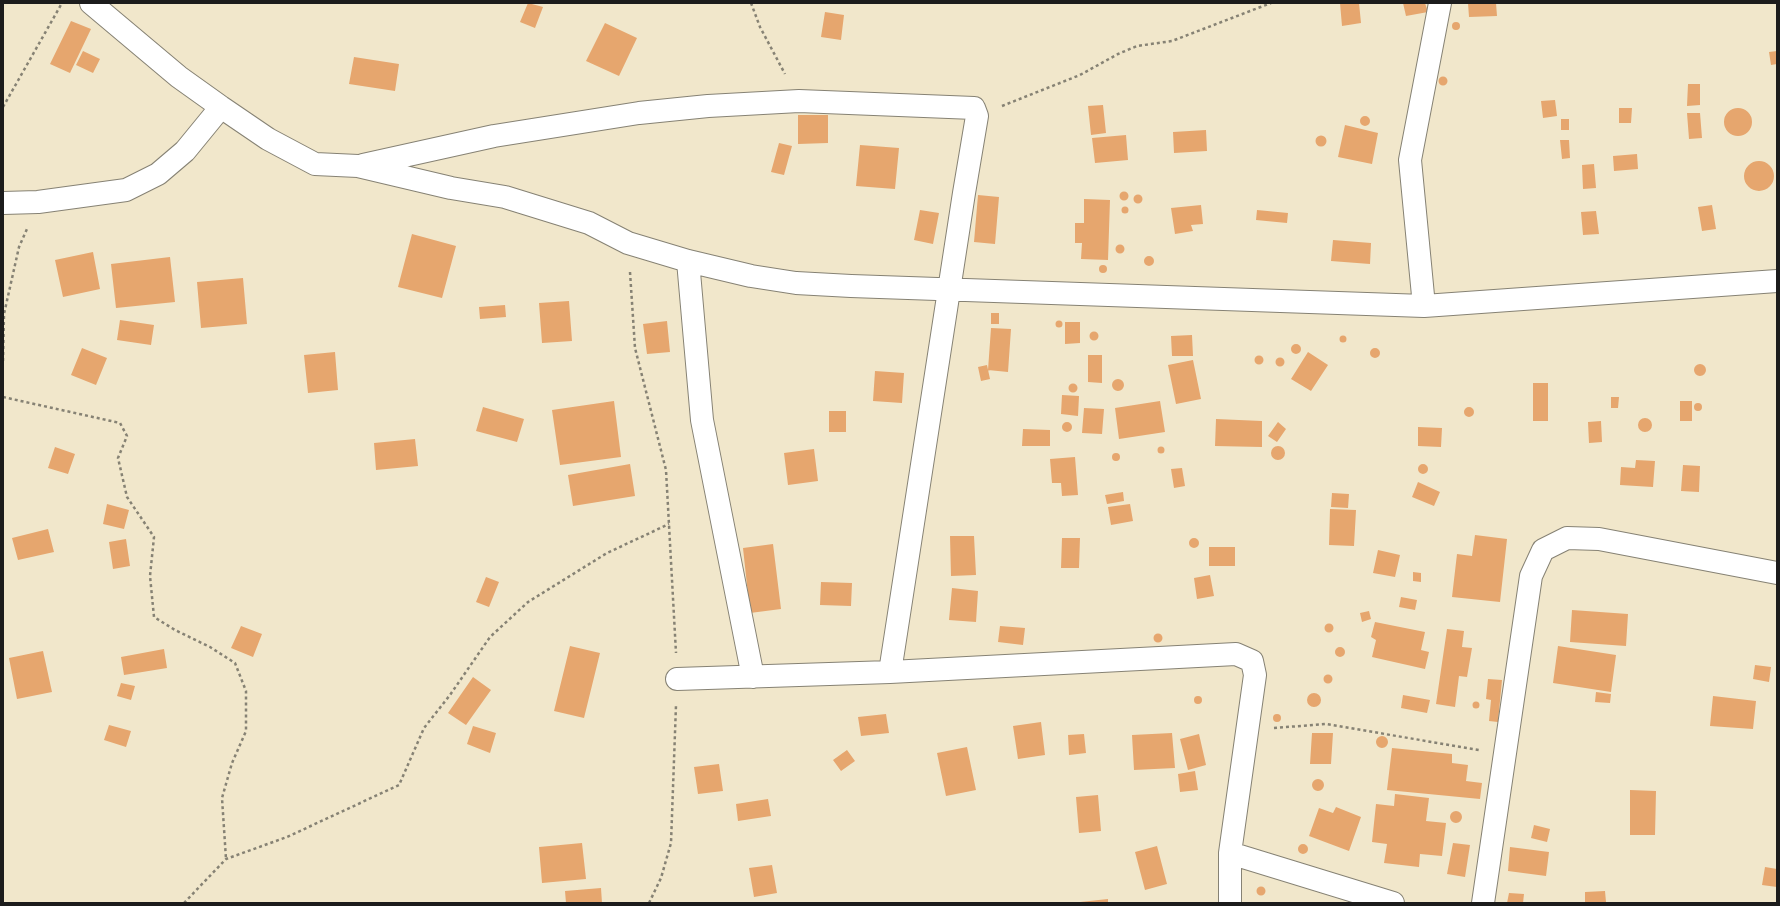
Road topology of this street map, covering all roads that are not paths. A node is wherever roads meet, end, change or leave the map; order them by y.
1 (92, 3) edge
2 (1440, 3) edge
3 (221, 107) junction
4 (358, 166) junction
5 (3, 204) edge
6 (688, 261) junction
7 (1777, 281) edge
8 (949, 289) junction
9 (1424, 306) junction
10 (1777, 573) edge
11 (890, 672) junction
12 (753, 677) junction
13 (677, 679) road end
14 (1230, 853) junction
15 (1230, 903) edge
16 (1393, 903) edge
17 (1483, 903) edge

1 - 3 street
2 - 9 street
3 - 4 street
3 - 5 street
4 - 6 street
4 - 8 street
6 - 8 street
6 - 12 street
7 - 9 street
8 - 9 street
8 - 11 street
10 - 17 street
11 - 12 street
11 - 14 street
12 - 13 street
14 - 15 street
14 - 16 street

